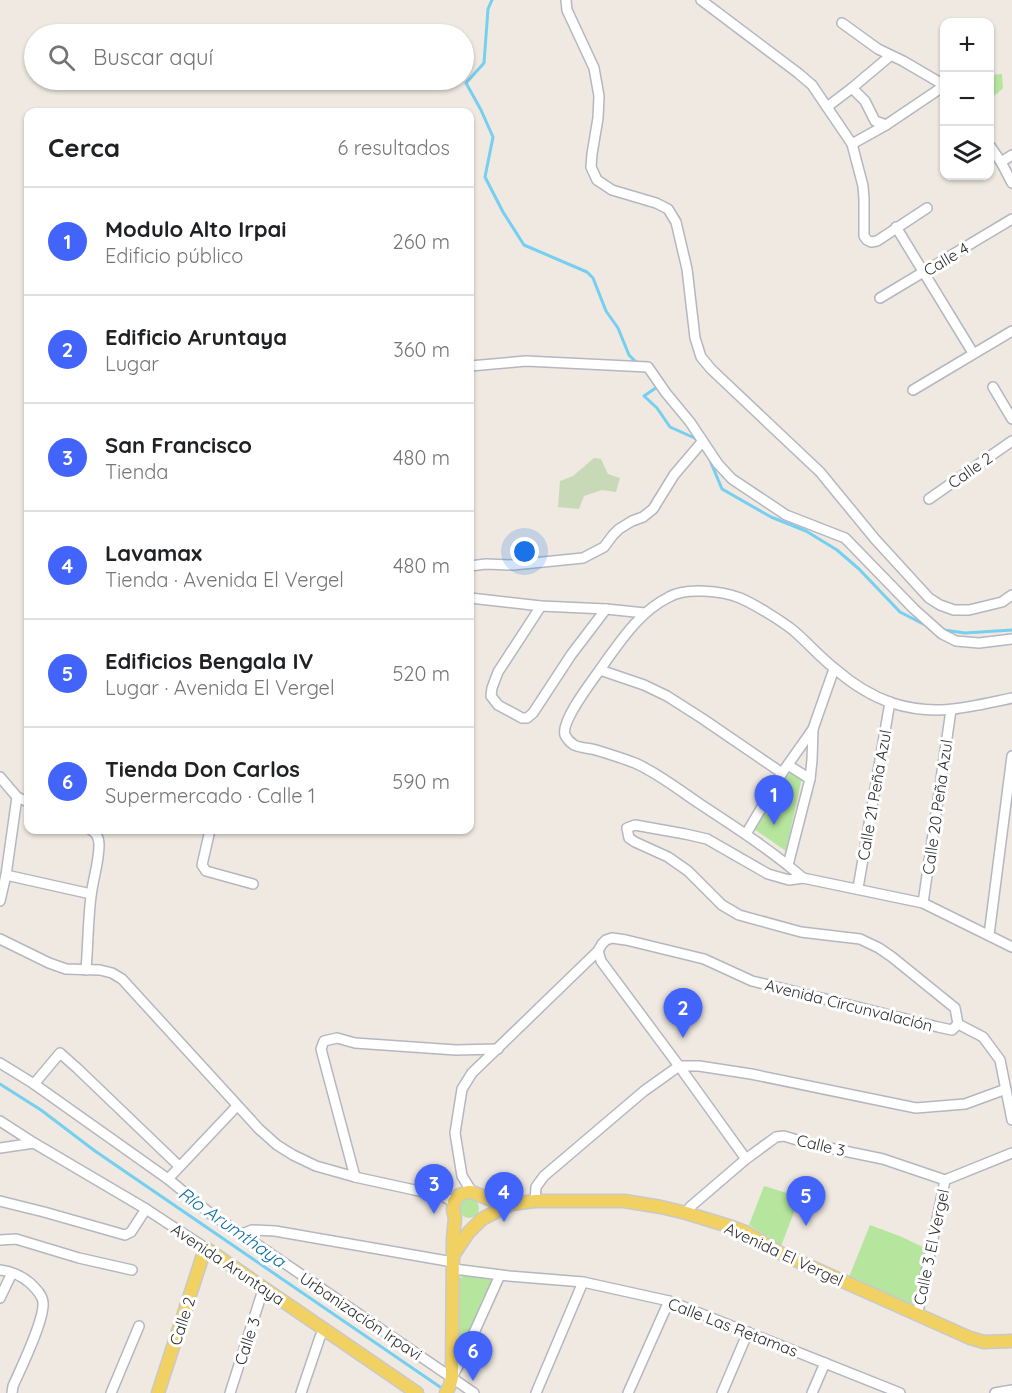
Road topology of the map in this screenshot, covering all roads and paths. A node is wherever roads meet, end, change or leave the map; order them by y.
1 (566, 0) edge
2 (701, 0) edge
3 (842, 22) dead end
4 (890, 56) junction
5 (940, 82) edge
6 (852, 88) junction
7 (940, 88) edge
8 (827, 107) junction
9 (886, 125) junction
10 (852, 144) junction
11 (994, 152) edge
12 (1012, 155) edge
13 (1001, 162) junction
14 (1012, 183) edge
15 (927, 208) dead end
16 (1012, 219) edge
17 (896, 227) junction
18 (924, 272) junction
19 (880, 298) dead end
20 (1012, 331) edge
21 (973, 353) junction
22 (474, 366) edge
23 (993, 387) dead end
24 (913, 390) dead end
25 (1012, 419) edge
26 (1012, 441) edge
27 (702, 442) junction
28 (929, 499) dead end
29 (866, 546) junction
30 (474, 566) edge
31 (1012, 595) edge
32 (474, 598) edge
33 (541, 606) junction
34 (606, 609) junction
35 (645, 613) junction
36 (1012, 639) edge
37 (834, 669) junction
38 (600, 670) junction
39 (1012, 698) edge
40 (890, 702) junction
41 (951, 710) junction
42 (813, 729) junction
43 (1012, 756) edge
44 (785, 769) junction
45 (0, 777) edge
46 (810, 779) junction
47 (17, 797) junction
48 (24, 800) edge
49 (98, 834) edge
50 (209, 834) edge
51 (746, 834) junction
52 (788, 865) junction
53 (6, 875) junction
54 (803, 878) junction
55 (253, 884) dead end
56 (858, 888) junction
57 (91, 894) junction
58 (0, 901) edge
59 (923, 903) junction
60 (989, 936) junction
61 (0, 939) edge
62 (1012, 947) edge
63 (598, 951) junction
64 (86, 970) junction
65 (958, 1024) junction
66 (498, 1049) junction
67 (0, 1063) edge
68 (679, 1066) junction
69 (34, 1084) junction
70 (1006, 1089) junction
71 (237, 1106) junction
72 (1012, 1120) edge
73 (0, 1121) edge
74 (34, 1143) junction
75 (2, 1147) edge
76 (1012, 1153) edge
77 (746, 1159) junction
78 (179, 1166) junction
79 (355, 1177) junction
80 (168, 1179) junction
81 (945, 1180) junction
82 (476, 1194) junction
83 (0, 1202) edge
84 (454, 1202) junction
85 (535, 1202) junction
86 (511, 1204) junction
87 (146, 1209) junction
88 (686, 1213) junction
89 (455, 1218) junction
90 (479, 1221) junction
91 (242, 1234) junction
92 (0, 1240) edge
93 (207, 1249) junction
94 (454, 1262) junction
95 (0, 1270) edge
96 (132, 1270) dead end
97 (12, 1273) junction
98 (500, 1275) junction
99 (583, 1282) junction
100 (266, 1289) junction
101 (0, 1298) edge
102 (669, 1301) junction
103 (916, 1315) junction
104 (139, 1326) dead end
105 (324, 1330) junction
106 (748, 1332) junction
107 (1012, 1341) edge
108 (825, 1363) junction
109 (449, 1385) edge
110 (1012, 1390) edge
111 (12, 1393) edge
112 (111, 1393) edge
113 (159, 1393) edge
114 (230, 1393) edge
115 (301, 1393) edge
116 (417, 1393) edge
117 (474, 1393) edge
118 (536, 1393) edge
119 (628, 1393) edge
120 (722, 1393) edge
121 (812, 1393) edge
122 (900, 1393) edge
123 (995, 1393) edge

1 - 29 street
2 - 8 street
3 - 4 street
4 - 5 street
4 - 6 street
6 - 8 street
6 - 9 street
7 - 9 street
8 - 10 street
9 - 10 street
10 - 17 street
11 - 13 street
12 - 13 street
13 - 14 street
15 - 17 street
16 - 18 street, Calle 4
17 - 18 street
18 - 19 street, Calle 4
18 - 21 street
20 - 21 street
21 - 24 street
22 - 27 street
23 - 25 street
26 - 28 street, Calle 2
27 - 29 street
27 - 30 street
29 - 31 street
29 - 36 street
32 - 33 street
33 - 34 street
33 - 34 street
34 - 35 street
35 - 37 street
35 - 38 street
37 - 40 street
37 - 42 street
38 - 44 street
38 - 51 street
39 - 41 street
40 - 41 street
40 - 56 street, Calle 21 Peña Azul
41 - 59 street, Calle 20 Peña Azul
42 - 44 street
42 - 46 street
43 - 60 street
44 - 46 street
44 - 51 street
45 - 47 street
46 - 52 street
47 - 48 street
47 - 53 street
49 - 57 street
50 - 55 street
51 - 52 street
52 - 54 street
53 - 57 street
53 - 58 street
54 - 56 street, Avenida Circunvalación
54 - 65 street, Avenida Circunvalación
56 - 59 street, Avenida Circunvalación
57 - 64 street
59 - 60 street, Avenida Circunvalación
60 - 62 street, Avenida Circunvalación
61 - 64 street
63 - 65 street, Avenida Circunvalación
63 - 66 street, Avenida Circunvalación
63 - 68 street
64 - 71 street
65 - 70 street
66 - 79 street
66 - 82 street, Avenida Circunvalación
67 - 69 street, Urbanización Irpavi
68 - 70 street
68 - 77 street
68 - 85 street
69 - 78 street
69 - 80 street, Urbanización Irpavi
70 - 72 street
71 - 78 street
71 - 79 street
73 - 74 street, Avenida Aruntaya
74 - 75 street
74 - 87 street, Avenida Aruntaya
76 - 81 street
77 - 81 street, Calle 3
77 - 88 street, Calle 3
78 - 80 street
79 - 84 street
80 - 91 street, Urbanización Irpavi
81 - 103 street, Calle 3 El Vergel
82 - 84 main road
82 - 86 main road
82 - 90 main road
83 - 87 street
84 - 89 main road
85 - 86 main road, Avenida El Vergel
85 - 88 main road, Avenida El Vergel
86 - 90 main road
87 - 93 street, Avenida Aruntaya
88 - 103 main road, Avenida El Vergel
89 - 90 main road
89 - 94 main road
90 - 94 main road
91 - 94 street, Calle Las Retamas
91 - 109 street, Urbanización Irpavi
92 - 96 street
93 - 100 main road, Avenida Aruntaya
93 - 113 main road, Calle 2
94 - 98 street, Calle Las Retamas
94 - 109 main road
95 - 97 street
97 - 101 street
97 - 111 street
98 - 99 street, Calle Las Retamas
98 - 109 street
99 - 102 street, Calle Las Retamas
99 - 118 street
100 - 105 main road, Avenida Aruntaya
100 - 114 street, Calle 3
102 - 106 street, Calle Las Retamas
102 - 119 street
103 - 107 main road, Avenida El Vergel
104 - 112 street
105 - 115 street
105 - 116 main road, Avenida Aruntaya
106 - 108 street, Calle Las Retamas
106 - 120 street
108 - 121 street
108 - 122 street, Calle Las Retamas
109 - 117 street, Urbanización Irpavi
110 - 123 street

